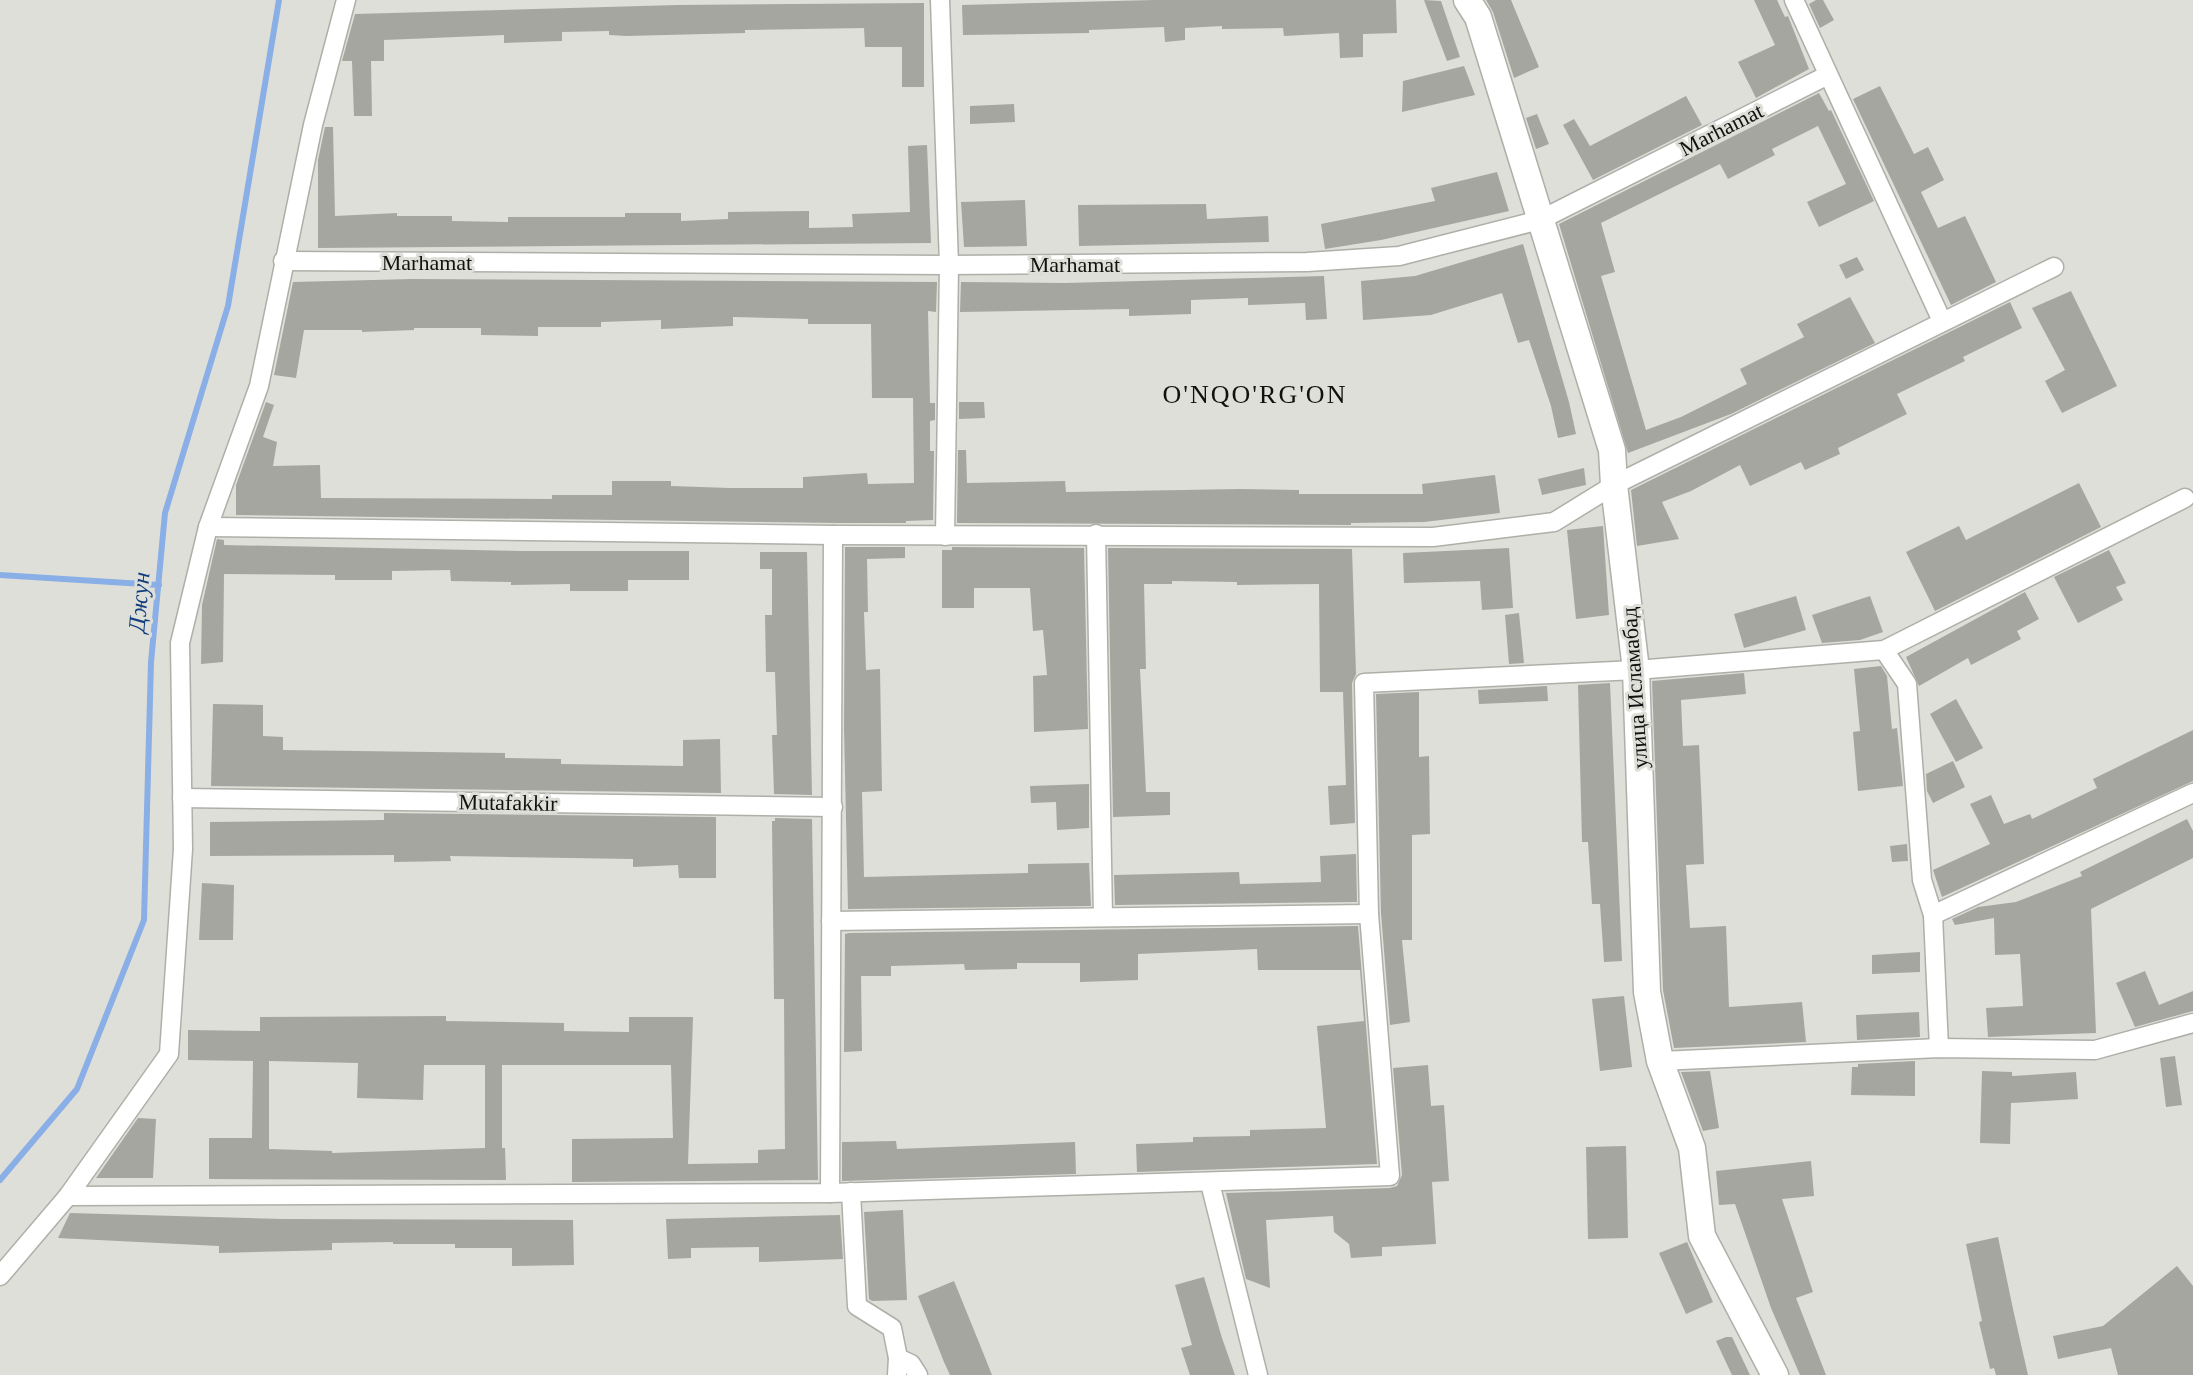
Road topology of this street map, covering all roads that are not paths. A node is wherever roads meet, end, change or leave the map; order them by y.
1 (346, 0) edge
2 (940, 0) edge
3 (1467, 0) edge
4 (1794, 0) edge
5 (1828, 75) junction
6 (1540, 220) junction
7 (283, 261) junction
8 (949, 265) junction
9 (2054, 267) dead end
10 (1942, 321) junction
11 (1614, 485) junction
12 (2185, 498) dead end
13 (208, 527) junction
14 (1096, 534) junction
15 (833, 535) junction
16 (945, 536) junction
17 (1884, 650) junction
18 (1636, 670) junction
19 (2193, 793) edge
20 (182, 798) junction
21 (833, 807) junction
22 (1369, 914) junction
23 (1933, 915) junction
24 (1103, 917) junction
25 (831, 921) junction
26 (2193, 1023) edge
27 (1939, 1048) junction
28 (1660, 1061) junction
29 (1210, 1183) junction
30 (851, 1192) junction
31 (830, 1193) junction
32 (68, 1196) junction
33 (0, 1276) edge
34 (897, 1366) edge
35 (918, 1375) edge
36 (1258, 1375) edge
37 (1775, 1375) edge

1 - 7 street
2 - 8 street
3 - 6 street, улица Исламабад
4 - 5 street
5 - 6 street, Marhamat
5 - 10 street
6 - 8 street, Marhamat
6 - 11 street, улица Исламабад
7 - 8 street, Marhamat
7 - 13 street
8 - 16 street
9 - 10 street
10 - 11 street
11 - 14 street
11 - 18 street, улица Исламабад
12 - 17 street
13 - 15 street
13 - 20 street
14 - 16 street
14 - 24 street
15 - 16 street
15 - 21 street
17 - 18 street
17 - 23 street
18 - 22 street
18 - 28 street, улица Исламабад
19 - 23 street
20 - 21 street, Mutafakkir
20 - 32 street
21 - 25 street
22 - 24 street
22 - 29 street
23 - 27 street
24 - 25 street
25 - 31 street
26 - 27 street
27 - 28 street
28 - 37 street, улица Исламабад
29 - 30 street
29 - 36 street
30 - 31 street
30 - 34 street
31 - 32 street
32 - 33 street
34 - 35 street

